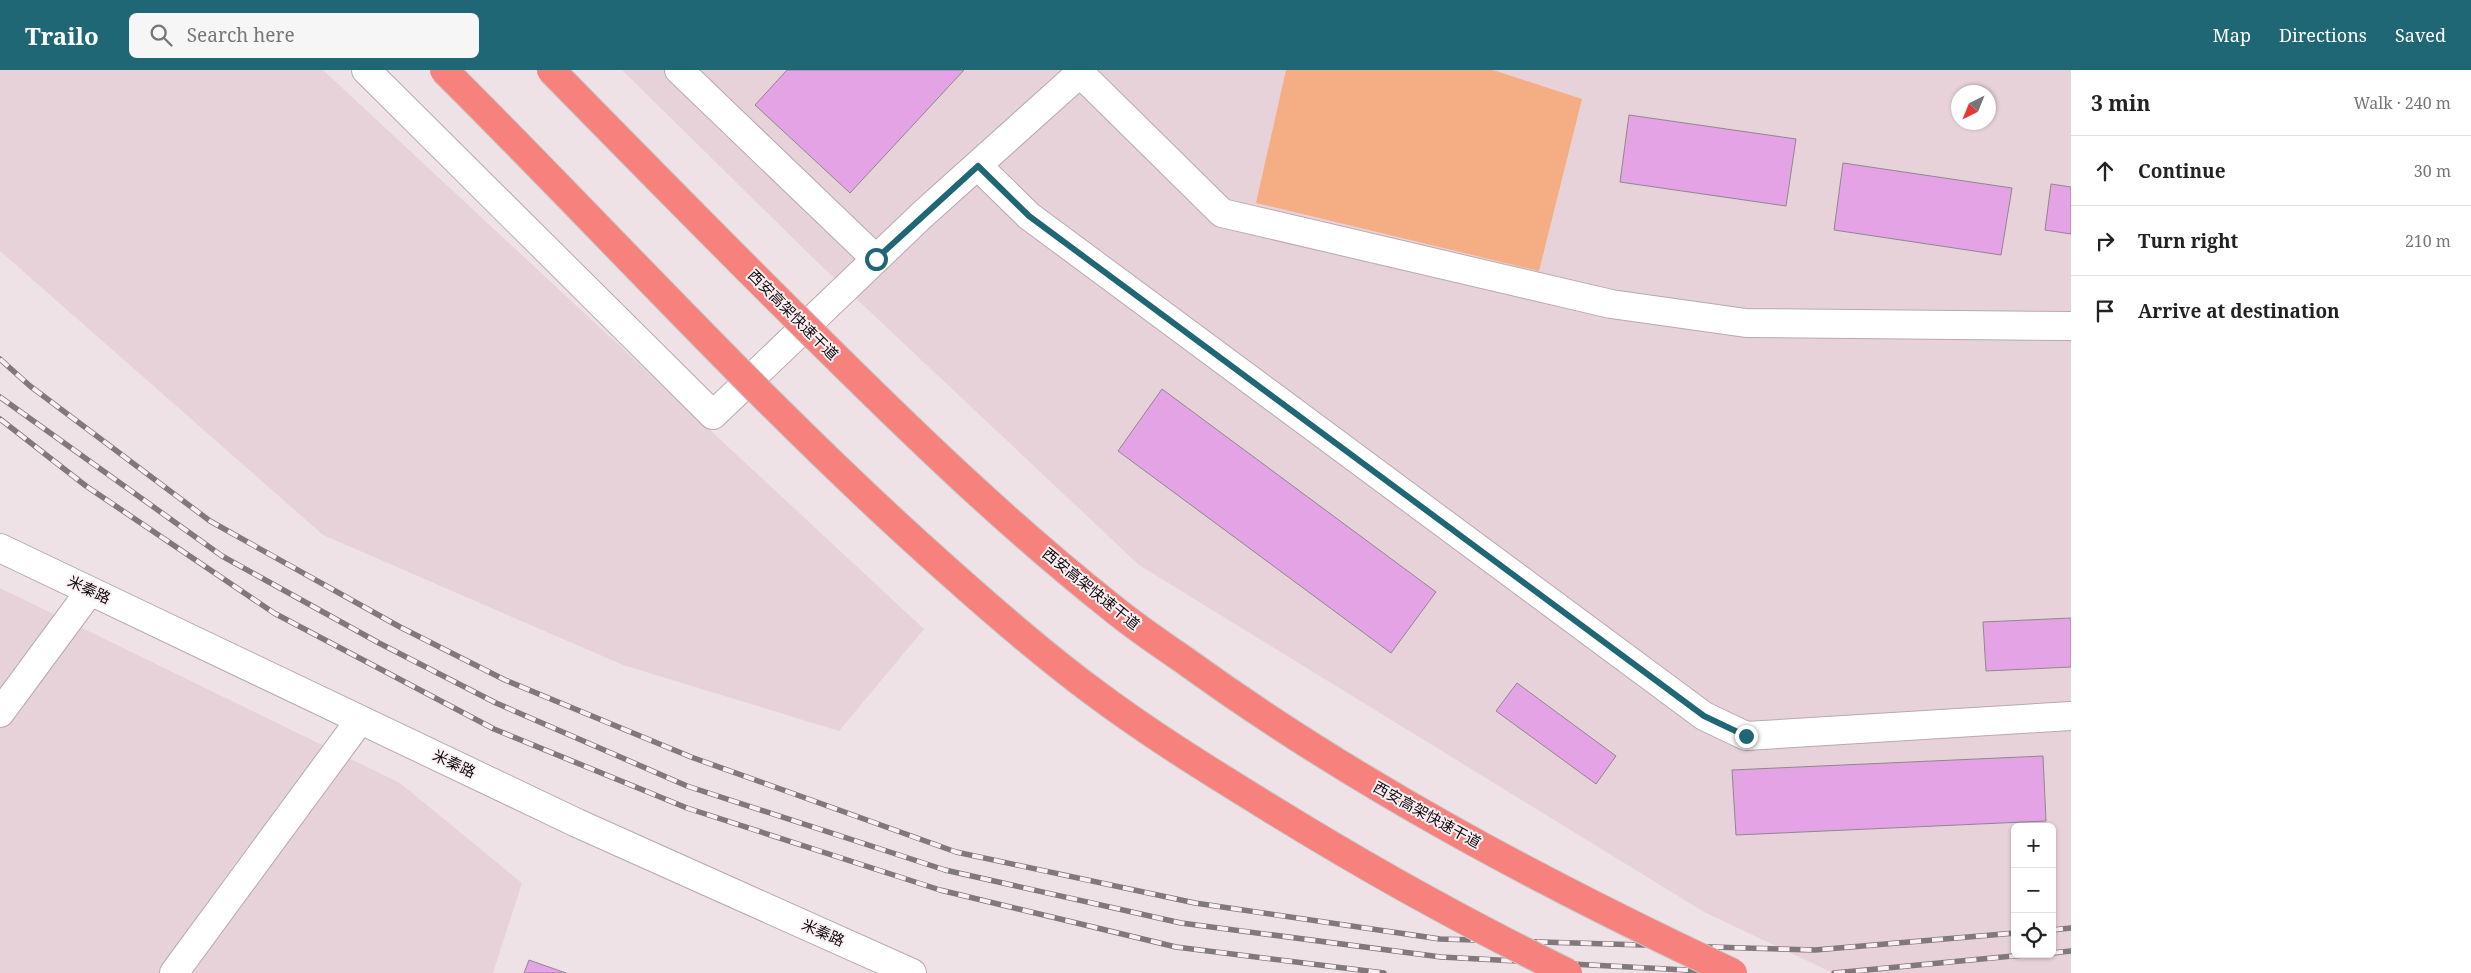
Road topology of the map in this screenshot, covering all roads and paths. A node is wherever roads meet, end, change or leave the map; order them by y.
1 (366, 70) edge
2 (444, 70) edge
3 (551, 70) edge
4 (678, 70) edge
5 (1079, 72) edge
6 (978, 166) junction
7 (876, 259) junction
8 (2071, 326) edge
9 (0, 548) edge
10 (90, 591) junction
11 (0, 713) edge
12 (2071, 716) edge
13 (360, 720) junction
14 (174, 973) edge
15 (912, 973) edge
16 (1568, 973) edge
17 (1733, 973) edge

1 - 7 street
2 - 16 highway, bridge
3 - 17 highway, 西安高架快速干道, bridge
4 - 7 street
5 - 6 street
5 - 8 street
6 - 7 street
6 - 12 street
9 - 10 street, 米秦路
10 - 11 street
10 - 13 street, 米秦路
13 - 14 street
13 - 15 street, 米秦路

